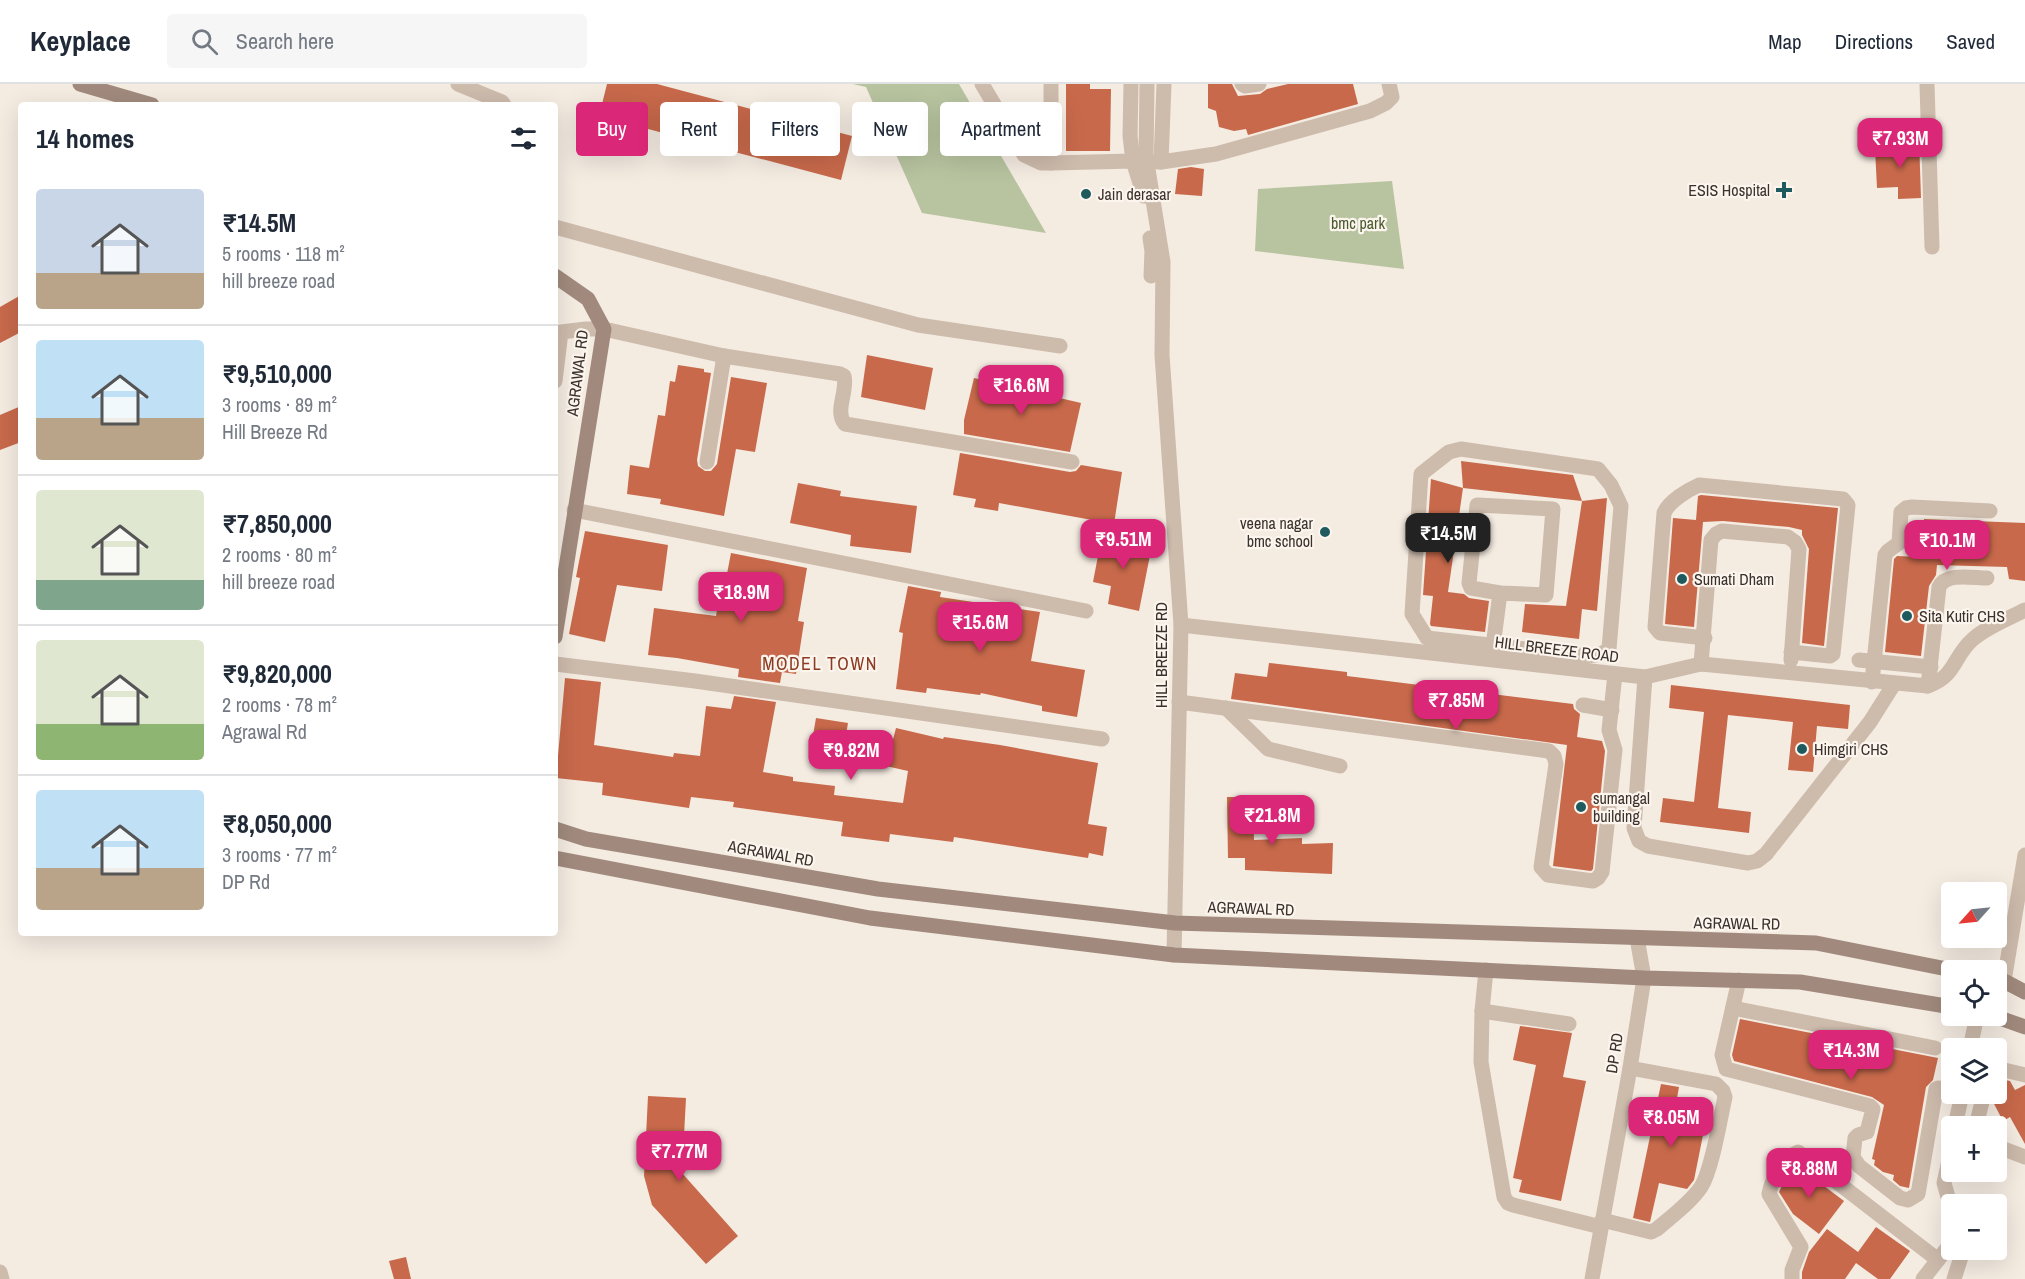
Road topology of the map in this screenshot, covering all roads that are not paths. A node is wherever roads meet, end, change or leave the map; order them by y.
1 (80, 84) edge
2 (458, 84) edge
3 (982, 84) edge
4 (1051, 84) edge
5 (1131, 84) edge
6 (1147, 84) edge
7 (1164, 84) edge
8 (1242, 84) edge
9 (1259, 84) edge
10 (1389, 84) edge
11 (1927, 84) edge
12 (142, 102) edge
13 (502, 102) edge
14 (1140, 159) junction
15 (1161, 162) junction
16 (1051, 163) junction
17 (558, 227) edge
18 (1932, 247) dead end
19 (1151, 276) dead end
20 (558, 278) edge
21 (558, 326) edge
22 (604, 329) junction
23 (1060, 346) dead end
24 (724, 356) junction
25 (707, 462) dead end
26 (1072, 462) dead end
27 (574, 510) junction
28 (1990, 511) dead end
29 (1987, 578) dead end
30 (1500, 593) junction
31 (2025, 609) edge
32 (1086, 611) dead end
33 (558, 617) edge
34 (1181, 625) junction
35 (1705, 638) junction
36 (1791, 652) junction
37 (1493, 653) junction
38 (1858, 660) dead end
39 (1875, 661) junction
40 (558, 664) edge
41 (1701, 664) junction
42 (1931, 667) junction
43 (1789, 673) junction
44 (1615, 674) junction
45 (1645, 678) junction
46 (1872, 682) junction
47 (1894, 684) junction
48 (1928, 686) junction
49 (1179, 702) junction
50 (1583, 705) dead end
51 (1226, 708) junction
52 (1611, 710) junction
53 (1102, 739) dead end
54 (1340, 766) dead end
55 (558, 830) edge
56 (2025, 855) edge
57 (558, 859) edge
58 (1175, 924) junction
59 (1637, 938) junction
60 (1174, 955) junction
61 (2004, 960) edge
62 (1941, 968) edge
63 (1486, 970) junction
64 (1644, 978) junction
65 (1739, 980) junction
66 (2007, 983) edge
67 (2025, 992) edge
68 (1941, 1005) edge
69 (1733, 1008) junction
70 (1482, 1011) junction
71 (2007, 1021) edge
72 (1569, 1024) dead end
73 (2025, 1028) edge
74 (1935, 1048) dead end
75 (1630, 1068) junction
76 (2007, 1071) edge
77 (2025, 1075) edge
78 (1941, 1088) edge
79 (2007, 1150) edge
80 (2025, 1157) edge
81 (1601, 1224) junction
82 (1941, 1256) edge
83 (1938, 1260) junction
84 (1960, 1260) edge
85 (0, 1272) edge
86 (2, 1279) edge
87 (1592, 1279) edge
88 (1792, 1279) edge
89 (1923, 1279) edge
90 (1954, 1279) edge

1 - 12 street
2 - 13 street
3 - 16 street
4 - 16 street
5 - 14 street
6 - 14 street
7 - 15 street
8 - 9 street
10 - 15 street
11 - 18 street
14 - 15 street
14 - 16 street
14 - 19 street
14 - 34 street, HILL BREEZE RD
17 - 23 street
20 - 22 street, AGRAWAL RD
21 - 22 street
22 - 24 street
22 - 27 street, AGRAWAL RD
24 - 25 street
24 - 26 street
27 - 32 street
27 - 33 street, AGRAWAL RD
28 - 39 street
29 - 42 street
30 - 30 street
30 - 37 street
31 - 48 street
34 - 37 street, HILL BREEZE ROAD
34 - 49 street, HILL BREEZE RD
35 - 36 street
35 - 36 street
35 - 41 street
36 - 43 street
37 - 37 street
37 - 44 street, HILL BREEZE ROAD
38 - 39 street
39 - 42 street
39 - 46 street
40 - 53 street
41 - 43 street, HILL BREEZE ROAD
41 - 45 street, HILL BREEZE ROAD
42 - 48 street
43 - 46 street, HILL BREEZE ROAD
44 - 45 street, HILL BREEZE ROAD
44 - 52 street
45 - 47 street
46 - 47 street, HILL BREEZE ROAD
47 - 48 street, HILL BREEZE ROAD
49 - 51 street
49 - 58 street, HILL BREEZE RD
50 - 52 street
51 - 52 street
51 - 54 street
55 - 58 street, AGRAWAL RD
56 - 61 street
57 - 60 street
58 - 59 street, AGRAWAL RD
58 - 60 street, HILL BREEZE RD
59 - 62 street, AGRAWAL RD
59 - 64 street, DP RD
60 - 63 street
63 - 64 street
63 - 70 street
64 - 65 street
64 - 75 street, DP RD
65 - 68 street
65 - 69 street
66 - 67 street
69 - 74 street
69 - 78 street
70 - 72 street
70 - 81 street
71 - 73 street
75 - 81 street, DP RD
75 - 81 street
76 - 77 street
79 - 80 street
81 - 87 street, DP RD
82 - 83 street
83 - 88 street
83 - 89 street
84 - 90 street
85 - 86 street

